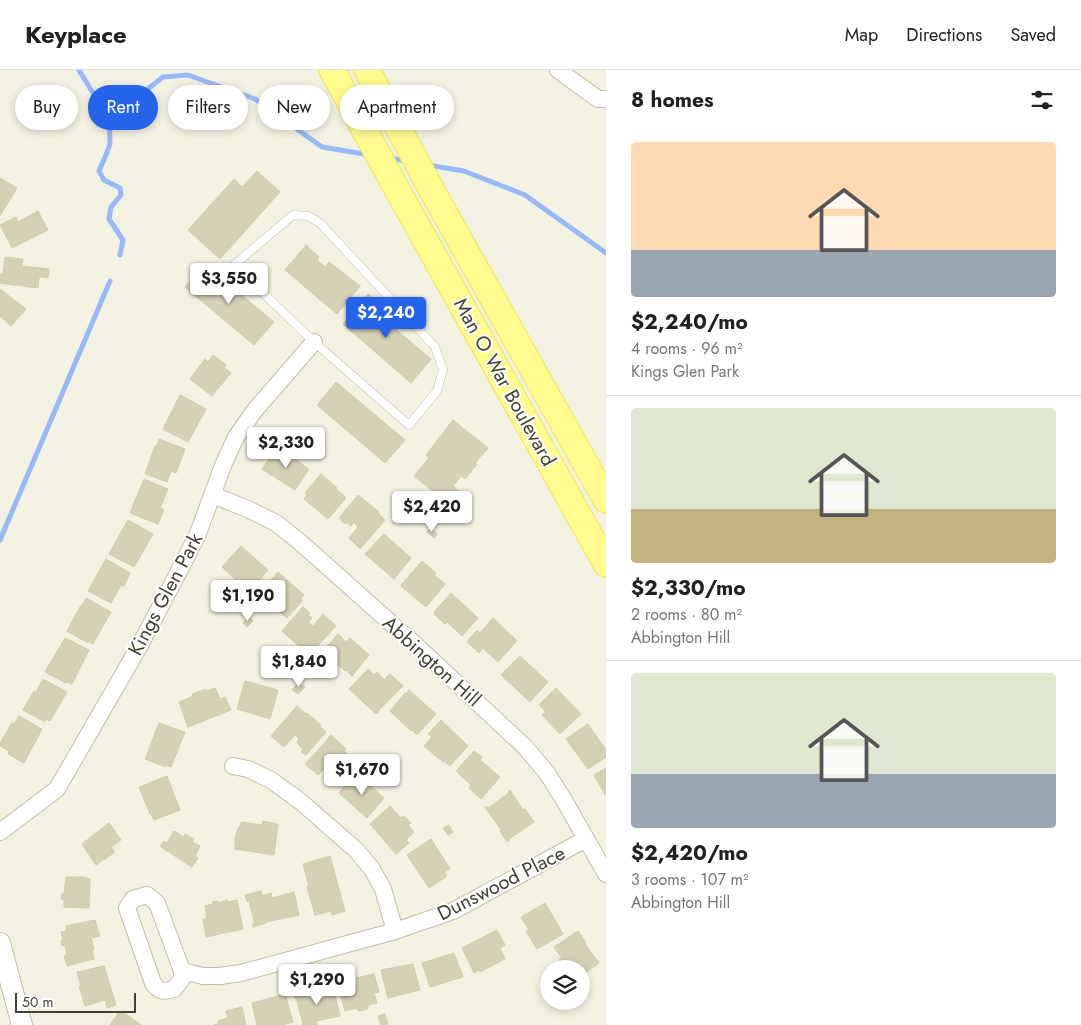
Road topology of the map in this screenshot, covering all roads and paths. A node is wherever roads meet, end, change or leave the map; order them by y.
1 (332, 70) edge
2 (367, 70) edge
3 (558, 70) edge
4 (606, 99) edge
5 (314, 342) junction
6 (213, 495) junction
7 (606, 500) edge
8 (606, 564) edge
9 (233, 766) dead end
10 (0, 832) edge
11 (586, 839) junction
12 (606, 874) edge
13 (395, 931) junction
14 (0, 943) edge
15 (182, 971) junction
16 (22, 1025) edge

1 - 8 main road, Man O War Boulevard
2 - 7 main road, Man O War Boulevard
3 - 4 street
5 - 5 lane
5 - 6 street, Kings Glen Park
6 - 10 street, Kings Glen Park
6 - 11 street, Abbington Hill
9 - 13 street
11 - 12 street, Abbington Hill
11 - 13 street, Dunswood Place
13 - 15 street, Dunswood Place
14 - 16 street
15 - 15 street

